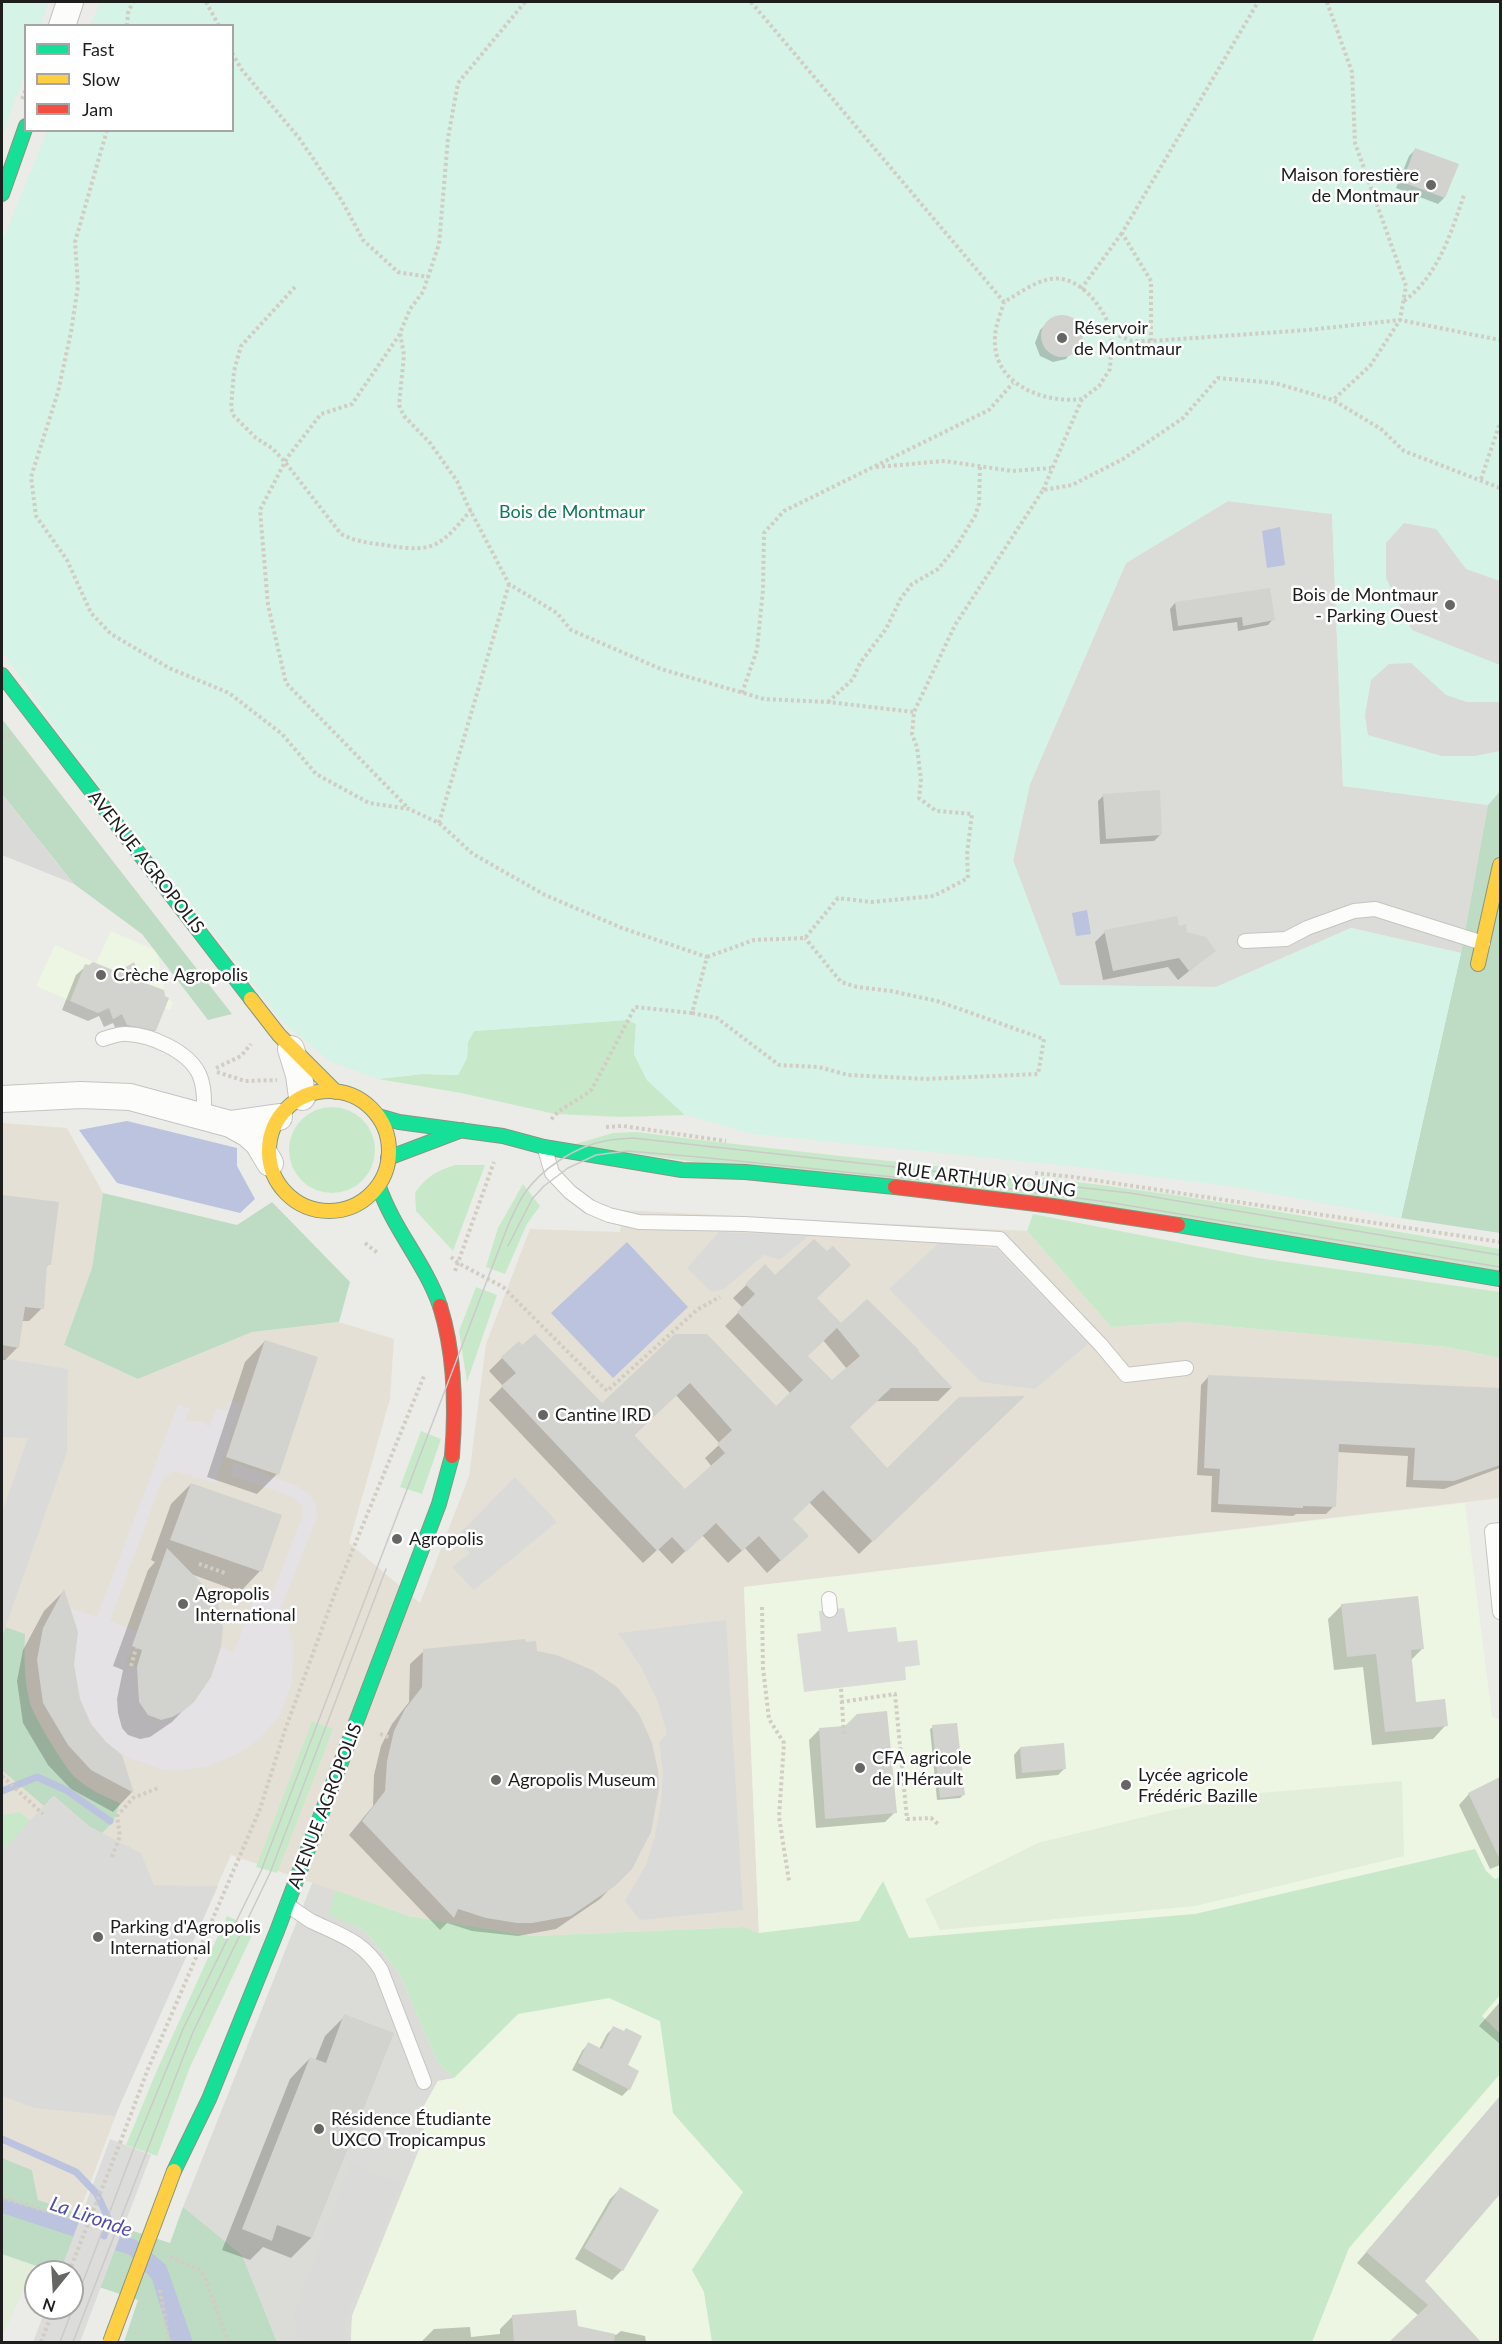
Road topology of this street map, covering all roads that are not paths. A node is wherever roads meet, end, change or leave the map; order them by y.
1 (70, 2) edge
2 (63, 24) edge
3 (24, 132) edge
4 (2, 194) edge
5 (2, 675) edge
6 (1500, 865) edge
7 (1245, 940) dead end
8 (1483, 943) junction
9 (1479, 964) dead end
10 (104, 1039) dead end
11 (291, 1049) junction
12 (336, 1092) junction
13 (302, 1097) junction
14 (2, 1099) edge
15 (378, 1116) junction
16 (204, 1117) junction
17 (279, 1117) junction
18 (230, 1124) junction
19 (465, 1129) junction
20 (544, 1147) junction
21 (388, 1158) junction
22 (270, 1163) junction
23 (379, 1187) junction
24 (330, 1211) junction
25 (358, 1222) dead end
26 (387, 1236) dead end
27 (415, 1258) junction
28 (1500, 1279) edge
29 (1186, 1368) dead end
30 (1500, 1530) edge
31 (1500, 1612) edge
32 (287, 1905) junction
33 (424, 2082) dead end
34 (110, 2343) edge

1 - 2 street
3 - 4 street
5 - 11 street, AVENUE AGROPOLIS
6 - 8 street
7 - 8 lane
8 - 9 street
10 - 16 lane
11 - 12 street, AVENUE AGROPOLIS
11 - 13 street, AVENUE AGROPOLIS
12 - 13 street
12 - 15 street
13 - 17 street
14 - 16 street
15 - 19 street, RUE ARTHUR YOUNG
15 - 21 street
16 - 18 street
17 - 18 street
17 - 22 street
18 - 22 street
19 - 20 street, RUE ARTHUR YOUNG
19 - 21 street
20 - 28 street, RUE ARTHUR YOUNG
20 - 29 lane
21 - 23 street
22 - 24 street
23 - 24 street
23 - 27 street, AVENUE AGROPOLIS
24 - 25 street
26 - 27 street, AVENUE AGROPOLIS
27 - 32 street, AVENUE AGROPOLIS
30 - 31 lane
32 - 33 lane
32 - 34 street, AVENUE AGROPOLIS, bridge

